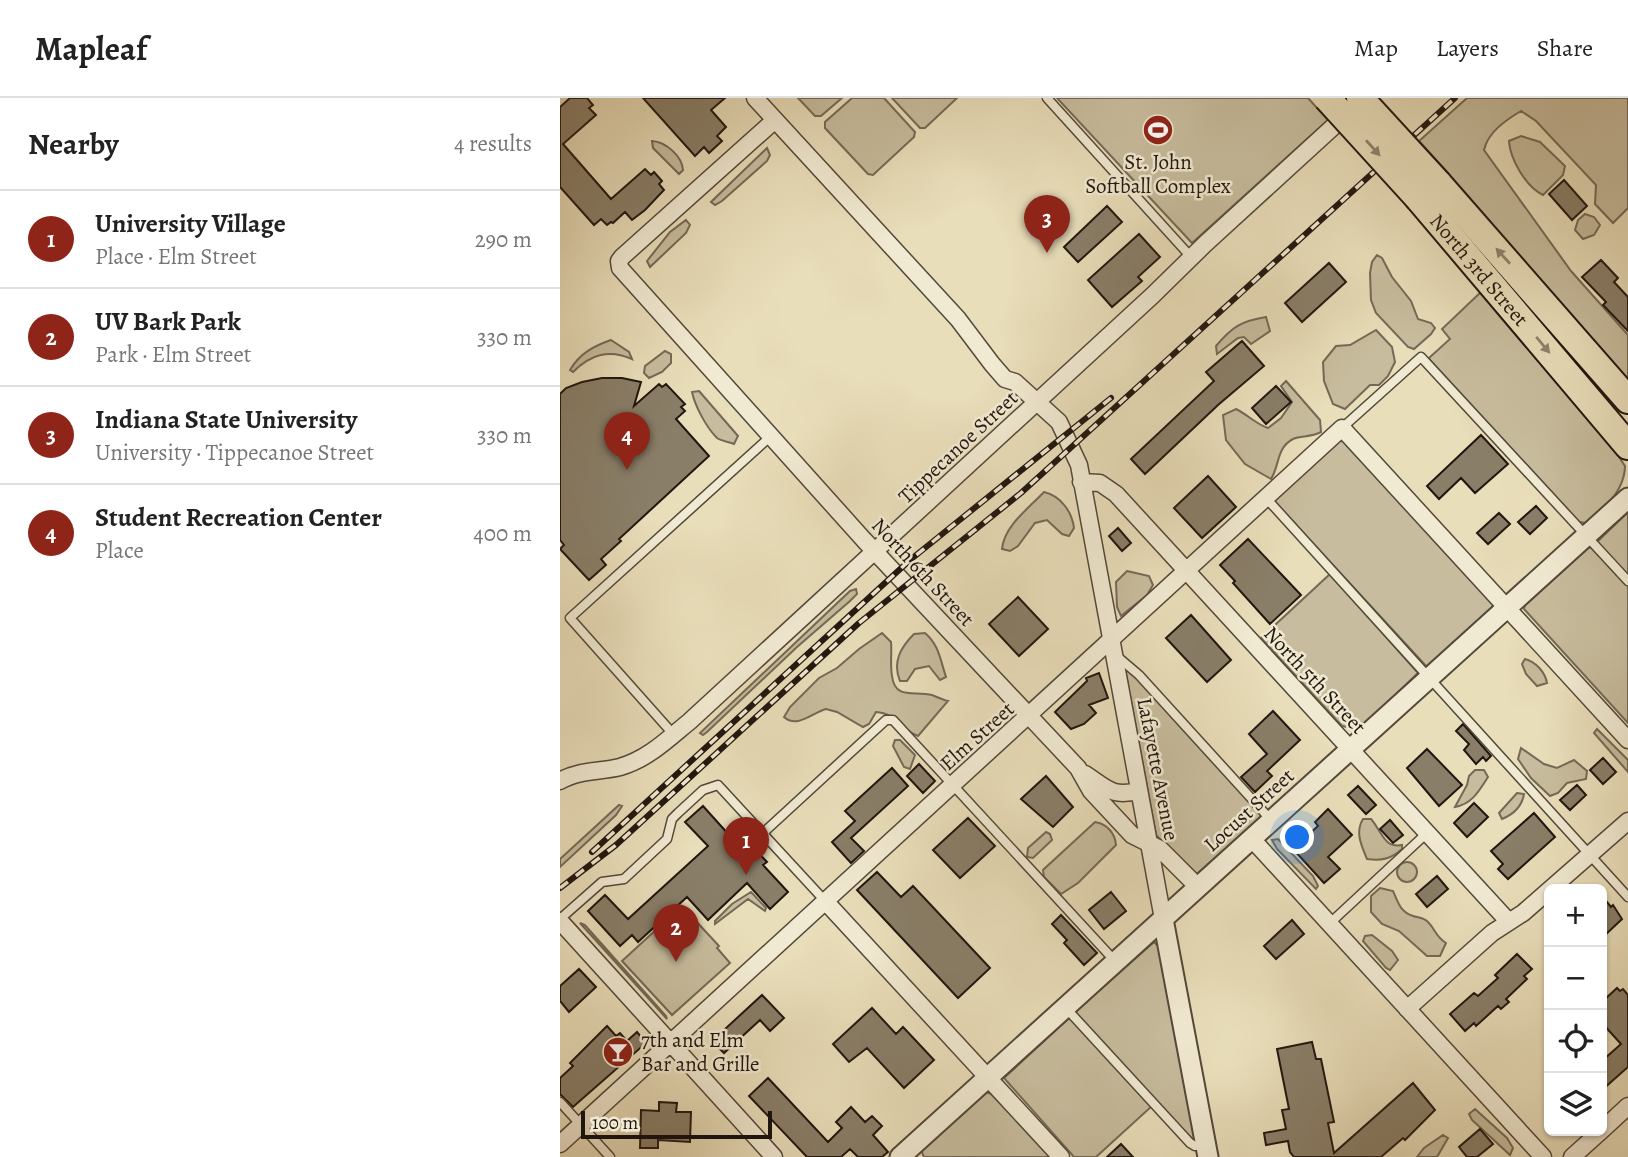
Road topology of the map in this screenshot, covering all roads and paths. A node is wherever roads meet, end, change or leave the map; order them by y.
1 (755, 98) edge
2 (1047, 98) edge
3 (1327, 98) edge
4 (1357, 98) edge
5 (775, 120) junction
6 (1429, 191) junction
7 (1191, 257) junction
8 (1628, 400) edge
9 (1038, 402) junction
10 (1342, 428) junction
11 (771, 436) junction
12 (1628, 446) edge
13 (1081, 482) junction
14 (1266, 498) junction
15 (1628, 498) edge
16 (1587, 536) junction
17 (875, 551) junction
18 (1187, 571) junction
19 (1628, 581) edge
20 (1507, 607) junction
21 (1111, 642) junction
22 (1114, 659) junction
23 (1429, 678) junction
24 (1029, 716) junction
25 (674, 735) junction
26 (1628, 740) edge
27 (1350, 749) junction
28 (1078, 768) junction
29 (560, 781) edge
30 (953, 786) junction
31 (1139, 792) junction
32 (1271, 820) junction
33 (1628, 821) edge
34 (1427, 832) junction
35 (763, 833) junction
36 (1251, 838) junction
37 (1149, 844) junction
38 (1588, 855) junction
39 (1198, 887) junction
40 (1628, 897) edge
41 (826, 902) junction
42 (1163, 919) junction
43 (560, 920) edge
44 (1509, 922) junction
45 (1329, 924) junction
46 (1116, 962) junction
47 (1065, 1007) junction
48 (1408, 1009) junction
49 (671, 1043) junction
50 (988, 1078) junction
51 (560, 1102) edge
52 (1628, 1106) edge
53 (581, 1125) junction
54 (1607, 1125) edge
55 (1595, 1136) edge
56 (560, 1144) edge
57 (1207, 1151) edge
58 (911, 1154) edge
59 (610, 1157) edge
60 (774, 1157) edge
61 (1061, 1157) edge
62 (1543, 1157) edge
63 (1572, 1157) edge

1 - 5 street
2 - 7 lane
3 -> 6 highway, North 3rd Street, bridge
4 - 6 highway, North 3rd Street, bridge
4 - 7 street, Tippecanoe Street
5 - 9 street
5 - 11 street, North 6th Street
8 -> 6 highway, North 3rd Street
6 -> 12 highway, North 3rd Street
7 - 9 street, Tippecanoe Street
9 - 13 street, Lafayette Avenue
9 - 17 street, Tippecanoe Street
10 - 14 street, Elm Street
10 - 16 lane, Elm Street
10 - 20 street
11 - 17 street, North 6th Street
11 - 25 lane
13 - 18 street, North 5th Street
13 - 21 street, Lafayette Avenue
14 - 18 street, Elm Street
14 - 23 lane
15 - 16 street, Locust Street
16 - 19 lane
16 - 20 street, Locust Street
17 - 24 street, North 6th Street
17 - 25 street, Tippecanoe Street
18 - 21 street, Elm Street
18 - 27 street, North 5th Street
20 - 23 street, Locust Street
20 - 26 street
21 - 22 street, Lafayette Avenue
21 - 24 street, Elm Street
22 - 31 street, Lafayette Avenue
22 - 32 lane
23 - 27 street, Locust Street
23 - 38 lane
24 - 28 street, North 6th Street
24 - 30 street, Elm Street
25 - 29 street, Tippecanoe Street
27 - 32 street, Locust Street
27 - 34 street, North 5th Street
28 - 31 street
28 - 37 street, North 6th Street
30 - 35 lane
30 - 41 street, Elm Street
30 - 46 lane
31 - 37 street, Lafayette Avenue
32 - 36 street, Locust Street
33 - 38 street
34 - 44 street, North 5th Street
34 - 45 lane
35 - 41 lane
35 - 43 lane
36 - 39 street, Locust Street
36 - 45 street
37 - 39 street, North 6th Street
37 - 42 street, Lafayette Avenue
38 - 40 lane
38 - 44 street
39 - 42 street, Locust Street
41 - 49 street, Elm Street
41 - 50 street
42 - 46 street, Locust Street
42 - 57 street, Lafayette Avenue
43 - 49 street
44 - 48 street
45 - 48 street
46 - 47 street, Locust Street
47 - 50 street, Locust Street
47 - 57 lane
48 - 62 street
49 - 53 street, Elm Street
49 - 60 street
50 - 58 street, Locust Street
50 - 61 street
51 - 53 lane
52 - 54 street
53 - 56 street, Elm Street
53 - 59 lane
55 - 63 street

